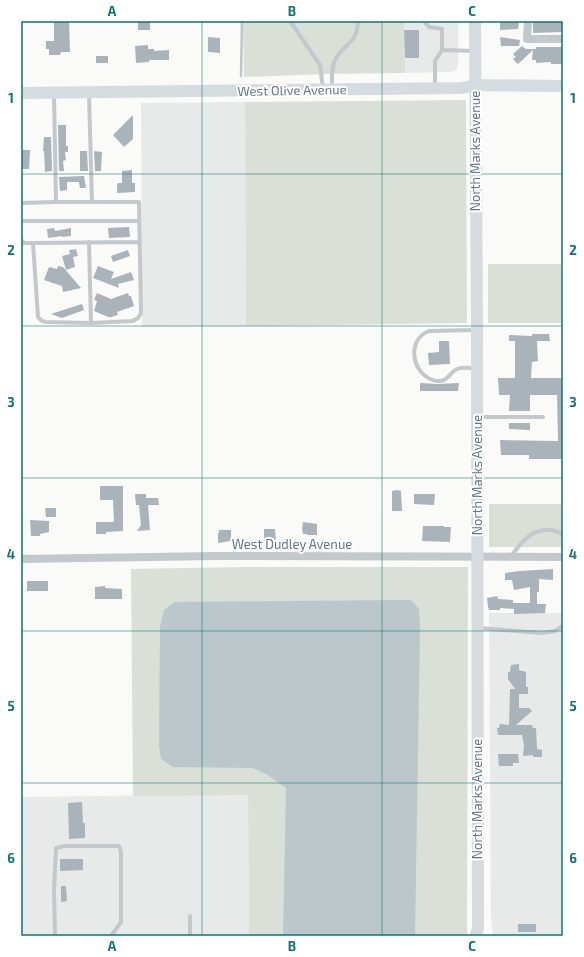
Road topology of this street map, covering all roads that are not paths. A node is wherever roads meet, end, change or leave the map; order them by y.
1 (290, 21) edge
2 (358, 21) edge
3 (424, 21) edge
4 (475, 21) edge
5 (528, 21) edge
6 (563, 39) edge
7 (442, 50) junction
8 (475, 51) junction
9 (475, 85) junction
10 (563, 86) edge
11 (435, 88) junction
12 (327, 89) junction
13 (89, 92) junction
14 (21, 93) edge
15 (54, 93) junction
16 (56, 202) junction
17 (92, 202) junction
18 (21, 203) edge
19 (21, 221) edge
20 (139, 221) junction
21 (21, 240) edge
22 (89, 242) junction
23 (139, 242) junction
24 (33, 243) junction
25 (91, 323) junction
26 (477, 330) junction
27 (477, 368) junction
28 (477, 417) junction
29 (543, 417) dead end
30 (563, 535) edge
31 (477, 557) junction
32 (511, 557) junction
33 (563, 557) edge
34 (21, 559) edge
35 (563, 626) edge
36 (477, 628) junction
37 (190, 916) dead end
38 (478, 934) edge
39 (55, 936) edge
40 (111, 936) edge
41 (190, 936) edge

1 - 12 lane
2 - 12 lane
3 - 7 lane
4 - 8 main road, North Marks Avenue
5 - 6 street
7 - 8 lane
7 - 11 lane
8 - 9 main road, North Marks Avenue
9 - 10 main road, West Olive Avenue
9 - 11 main road, West Olive Avenue
9 - 26 main road, North Marks Avenue
11 - 12 main road, West Olive Avenue
12 - 13 main road, West Olive Avenue
13 - 15 main road, West Olive Avenue
13 - 17 lane
14 - 15 main road, West Olive Avenue
15 - 16 lane
16 - 17 lane
16 - 18 lane
17 - 20 lane
19 - 20 lane
20 - 23 lane
21 - 24 lane
22 - 23 lane
22 - 24 lane
22 - 25 lane
23 - 25 lane
24 - 25 lane
26 - 27 main road, North Marks Avenue
26 - 27 lane
27 - 28 main road, North Marks Avenue
28 - 29 lane
28 - 31 main road, North Marks Avenue
30 - 32 lane
31 - 32 street, West Dudley Avenue
31 - 34 street, West Dudley Avenue
31 - 36 main road, North Marks Avenue
32 - 33 street, West Dudley Avenue
35 - 36 lane
36 - 38 main road, North Marks Avenue
37 - 41 lane
39 - 40 lane

